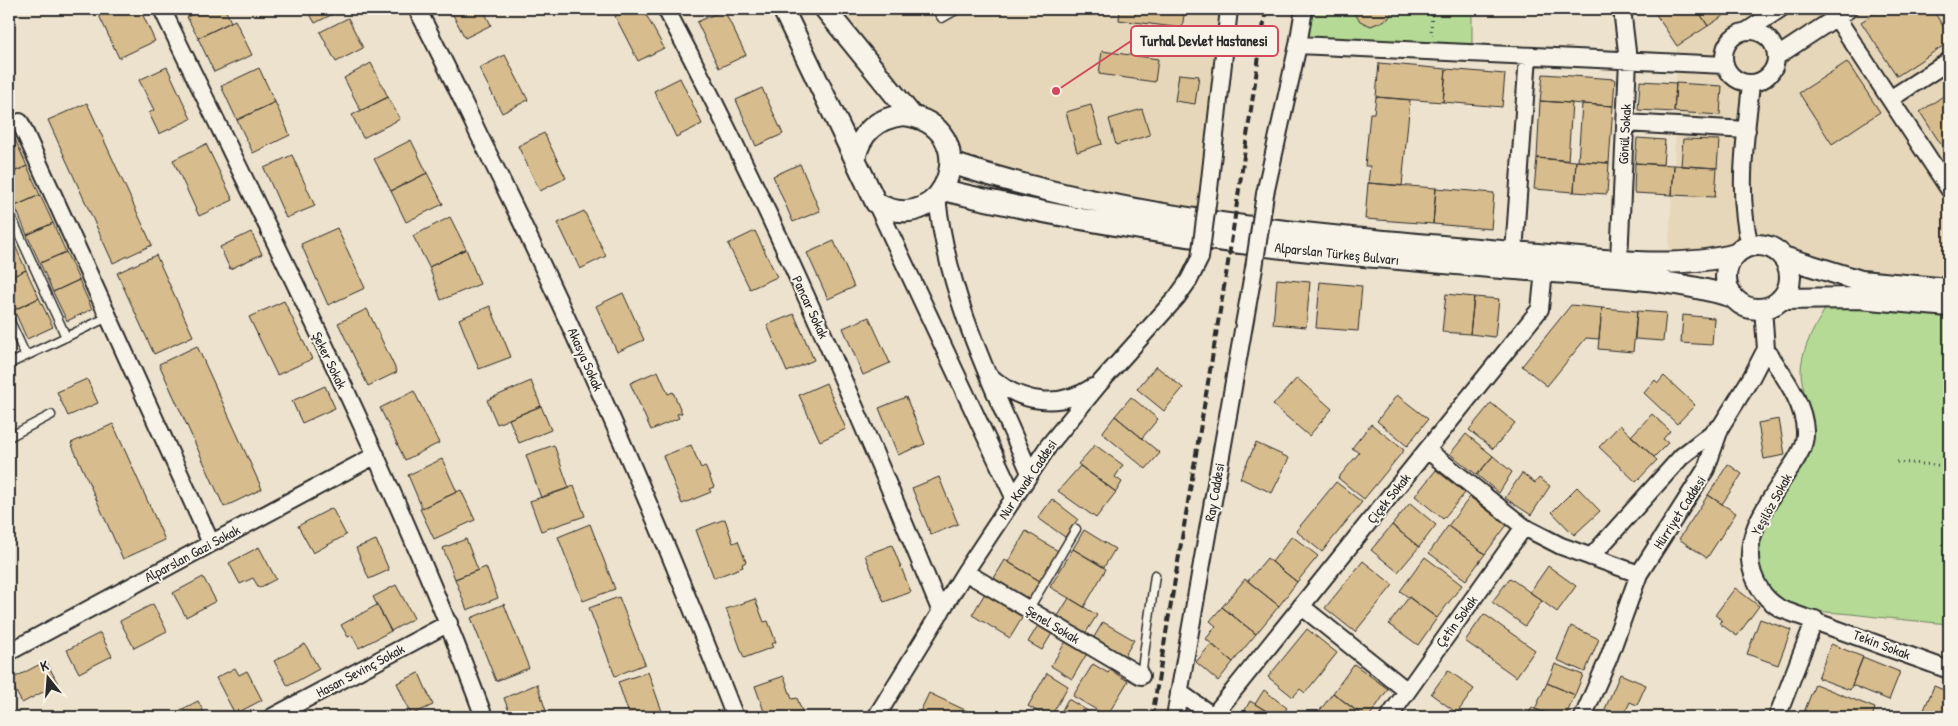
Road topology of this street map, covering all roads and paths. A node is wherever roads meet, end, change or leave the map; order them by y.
1 (162, 9) edge
2 (417, 9) edge
3 (666, 9) edge
4 (783, 9) edge
5 (824, 9) edge
6 (936, 9) edge
7 (958, 9) edge
8 (1229, 9) edge
9 (1304, 9) edge
10 (1432, 9) edge
11 (1622, 9) edge
12 (1780, 9) edge
13 (1842, 13) edge
14 (1747, 31) junction
15 (1298, 45) junction
16 (1431, 51) junction
17 (1528, 56) junction
18 (1776, 57) junction
19 (1628, 60) junction
20 (1949, 60) edge
21 (1725, 65) junction
22 (1751, 83) junction
23 (1890, 99) junction
24 (912, 116) junction
25 (1625, 123) junction
26 (17, 124) dead end
27 (1747, 130) junction
28 (855, 159) junction
29 (951, 163) junction
30 (1949, 189) edge
31 (940, 194) junction
32 (876, 203) junction
33 (9, 212) edge
34 (1205, 220) junction
35 (1743, 250) junction
36 (1514, 252) junction
37 (1783, 257) junction
38 (1619, 260) junction
39 (1544, 271) junction
40 (1949, 289) edge
41 (1733, 297) junction
42 (1781, 299) junction
43 (1949, 306) edge
44 (1763, 308) junction
45 (108, 317) junction
46 (9, 319) edge
47 (66, 337) junction
48 (1766, 349) junction
49 (26, 356) junction
50 (9, 364) edge
51 (987, 373) junction
52 (1100, 383) junction
53 (51, 415) dead end
54 (1721, 426) junction
55 (9, 437) edge
56 (1427, 450) junction
57 (376, 455) junction
58 (1897, 462) dead end
59 (1949, 466) edge
60 (1030, 473) junction
61 (1014, 497) junction
62 (1524, 526) junction
63 (1076, 528) dead end
64 (211, 543) junction
65 (1591, 557) junction
66 (965, 572) junction
67 (1639, 574) junction
68 (1155, 575) dead end
69 (1301, 606) junction
70 (1028, 610) junction
71 (940, 612) junction
72 (1815, 619) junction
73 (449, 623) junction
74 (9, 652) edge
75 (1949, 670) edge
76 (1141, 676) joint
77 (1406, 690) junction
78 (1179, 692) junction
79 (272, 717) edge
80 (484, 717) edge
81 (735, 717) edge
82 (876, 717) edge
83 (1175, 717) edge
84 (1213, 717) edge
85 (1389, 717) edge
86 (1583, 717) edge
87 (1777, 717) edge

1 - 57 street, Şeker Sokak
2 - 81 street, Akasya Sokak
3 - 71 street, Pancar Sokak
4 - 28 street
5 - 24 street
6 - 7 lane
8 - 34 street, Nur Kavak Caddesi, bridge
9 - 15 street, Ray Caddesi
10 - 16 path
11 - 19 street, Gönül Sokak
12 - 14 street
13 - 18 street
13 - 23 street
14 - 18 street
14 - 21 street
15 - 16 street
15 - 78 street, Ray Caddesi, bridge
16 - 17 street
17 - 19 street
17 - 36 street
18 - 22 street
19 - 21 street
19 - 25 street, Gönül Sokak
20 - 23 street
21 - 22 street
22 - 27 street
23 - 30 street
24 - 28 street
24 - 29 street
25 - 27 street
25 - 38 street, Gönül Sokak
26 - 45 street
27 - 35 street
28 - 32 street
29 - 31 street
29 - 34 street, Alparslan Türkeş Bulvarı
31 - 32 street
31 - 39 street, Alparslan Türkeş Bulvarı
31 - 51 street
32 - 61 street
33 - 47 lane
34 - 36 street, Alparslan Türkeş Bulvarı
34 - 52 street, Nur Kavak Caddesi, bridge
35 - 37 street
35 - 38 street, Alparslan Türkeş Bulvarı
35 - 41 street
36 - 38 street, Alparslan Türkeş Bulvarı
37 - 40 street
37 - 42 street
39 - 41 street, Alparslan Türkeş Bulvarı
39 - 56 street, Çiçek Sokak
41 - 44 street
42 - 43 street
42 - 44 street
44 - 48 street
45 - 47 lane
45 - 64 street
46 - 49 lane
47 - 49 lane
48 - 54 street, Hürriyet Caddesi
48 - 72 street, Yeşilöz Sokak
49 - 50 lane
51 - 52 street
51 - 60 street
52 - 60 street, Nur Kavak Caddesi
53 - 55 lane
54 - 65 street
54 - 67 street, Hürriyet Caddesi
56 - 62 street
56 - 69 street, Çiçek Sokak
57 - 64 street, Alparslan Gazi Sokak
57 - 73 street, Şeker Sokak
58 - 59 path
60 - 61 street, Nur Kavak Caddesi
61 - 66 street, Nur Kavak Caddesi
62 - 65 street
62 - 77 street, Çetin Sokak
63 - 70 lane
64 - 74 street, Alparslan Gazi Sokak
65 - 67 street
66 - 70 street, Şenel Sokak
66 - 71 street, Nur Kavak Caddesi
67 - 86 street, Hürriyet Caddesi
68 - 76 lane
69 - 77 street
69 - 84 street, Çiçek Sokak
70 - 76 street, Şenel Sokak
71 - 82 street, Nur Kavak Caddesi
72 - 75 street, Tekin Sokak
72 - 87 street
73 - 79 street, Hasan Sevinç Sokak
73 - 80 street, Şeker Sokak
77 - 85 street, Çetin Sokak
78 - 83 street, Ray Caddesi
78 - 84 street

